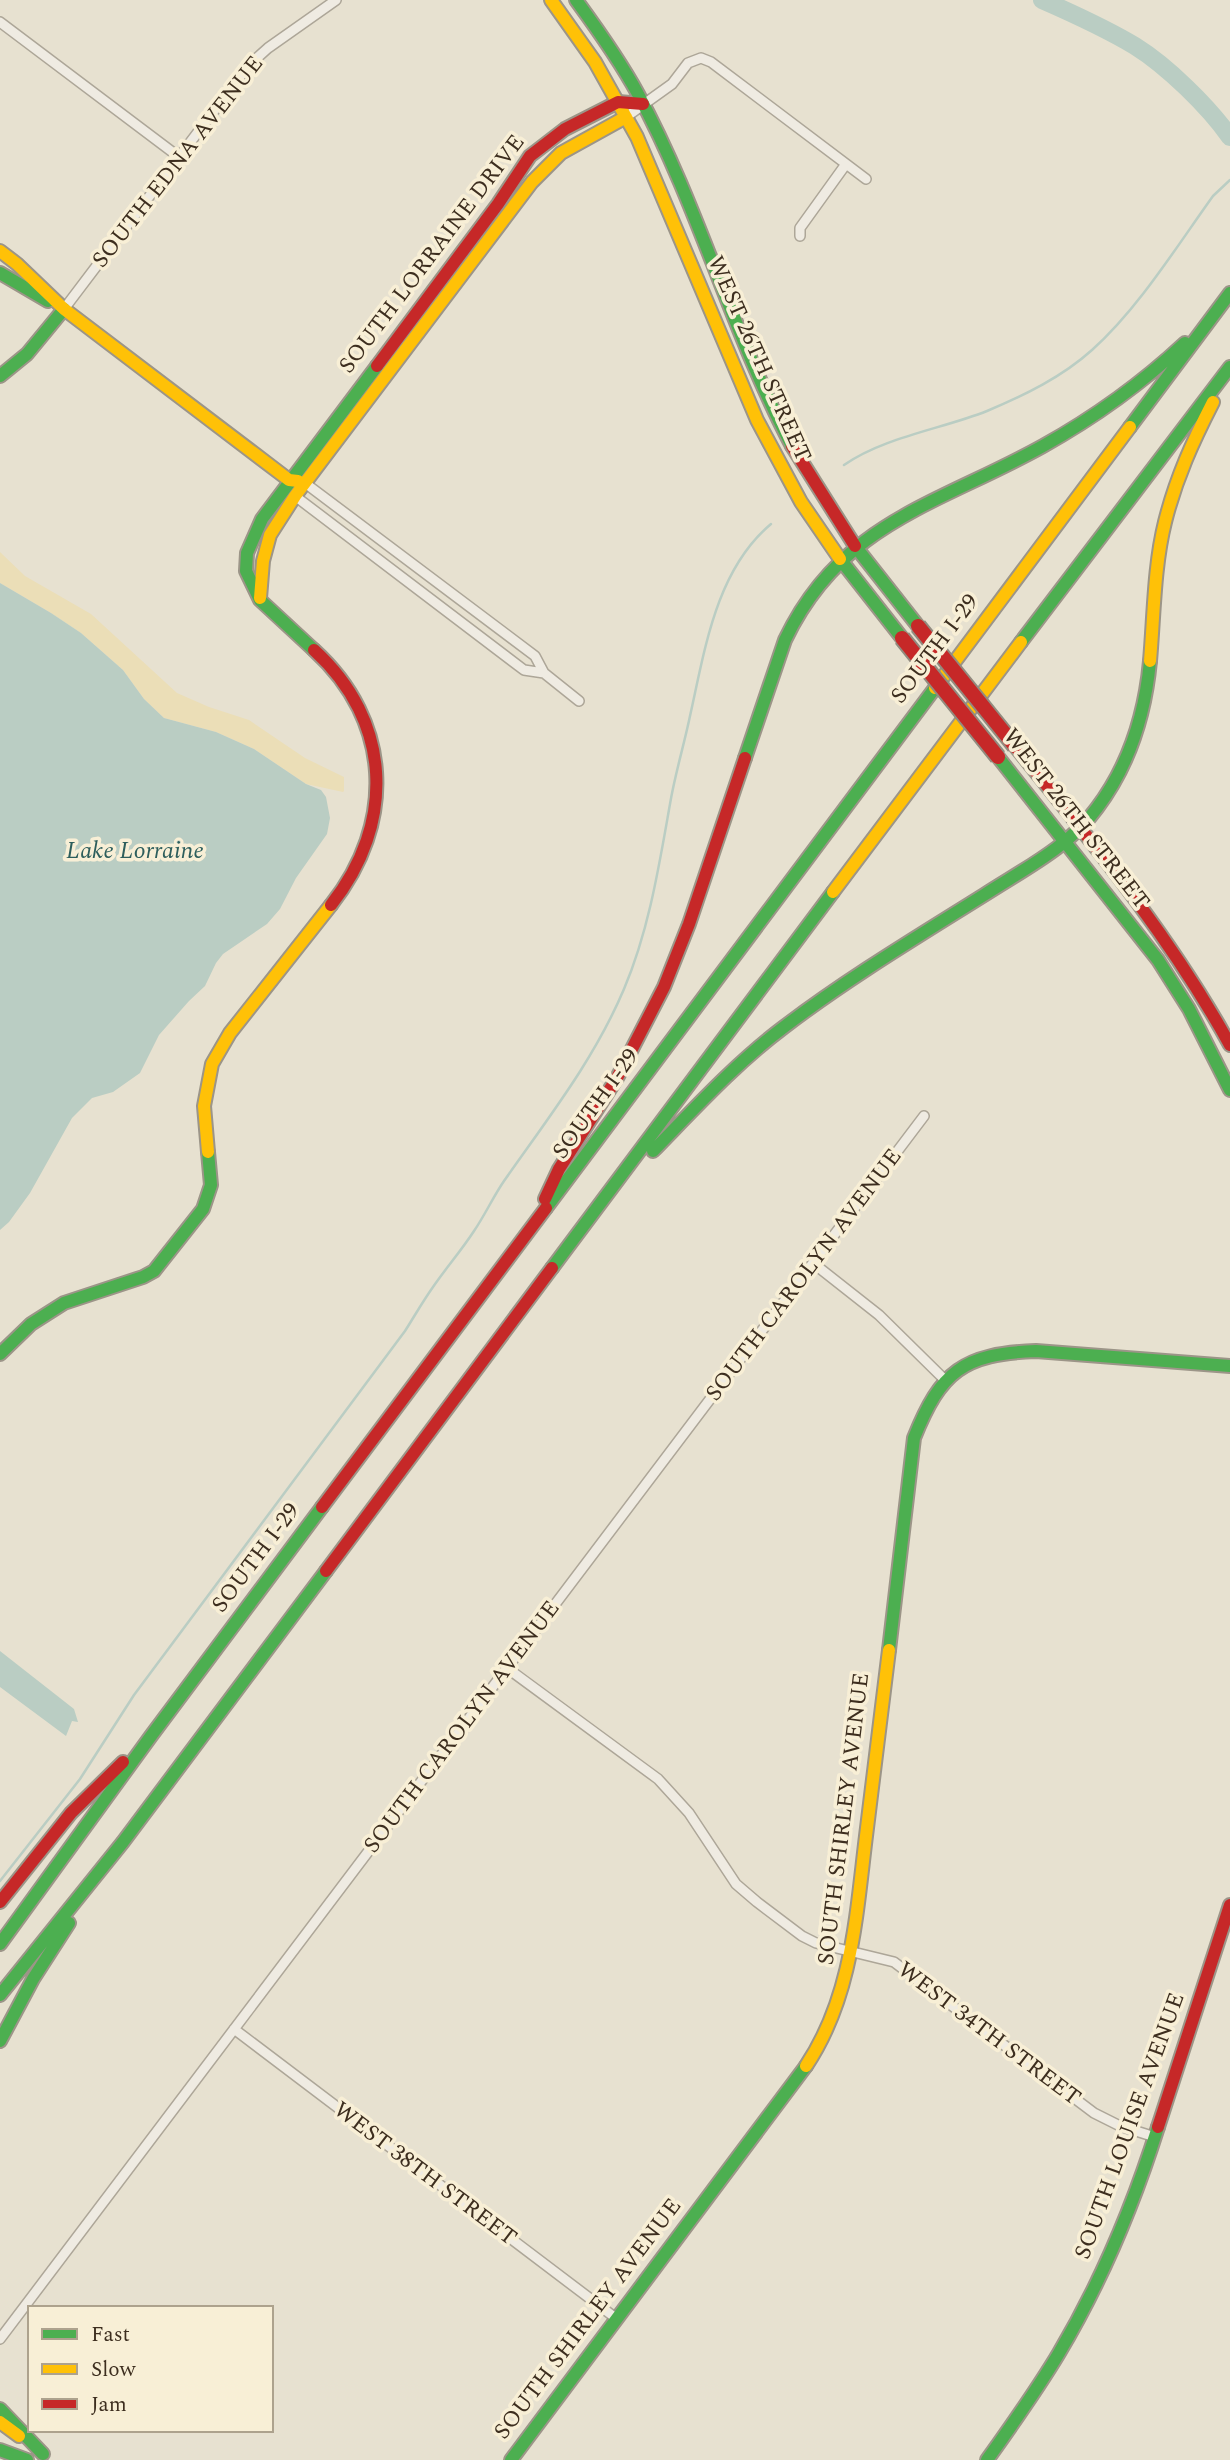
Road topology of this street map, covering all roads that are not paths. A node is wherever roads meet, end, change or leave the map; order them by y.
1 (336, 0) edge
2 (551, 0) edge
3 (576, 0) edge
4 (0, 22) edge
5 (618, 102) junction
6 (643, 104) junction
7 (626, 117) junction
8 (179, 157) junction
9 (846, 164) junction
10 (866, 179) dead end
11 (800, 236) dead end
12 (0, 251) edge
13 (0, 274) edge
14 (1230, 292) edge
15 (64, 309) junction
16 (1230, 367) edge
17 (1230, 375) edge
18 (0, 376) edge
19 (289, 480) junction
20 (305, 483) junction
21 (295, 496) junction
22 (855, 546) junction
23 (840, 559) junction
24 (260, 600) junction
25 (544, 673) junction
26 (579, 701) dead end
27 (1080, 828) junction
28 (1065, 843) junction
29 (1230, 1045) edge
30 (1230, 1090) edge
31 (924, 1115) dead end
32 (588, 1223) junction
33 (531, 1229) junction
34 (813, 1263) junction
35 (0, 1354) edge
36 (1230, 1366) edge
37 (945, 1380) junction
38 (507, 1668) junction
39 (151, 1736) junction
40 (122, 1842) junction
41 (0, 1902) edge
42 (1230, 1905) edge
43 (0, 1944) edge
44 (852, 1953) junction
45 (0, 1995) edge
46 (234, 2029) junction
47 (0, 2041) edge
48 (1155, 2137) junction
49 (617, 2319) junction
50 (0, 2339) edge
51 (0, 2409) edge
52 (0, 2422) edge
53 (0, 2452) edge
54 (47, 2457) edge
55 (7, 2460) edge
56 (27, 2460) edge
57 (511, 2460) edge
58 (987, 2460) edge

1 - 8 street, SOUTH EDNA AVENUE
2 - 5 main road, WEST 26TH STREET
3 - 6 main road, WEST 26TH STREET
4 - 8 street
5 - 6 main road
5 - 7 main road, WEST 26TH STREET
5 - 19 main road, SOUTH LORRAINE DRIVE
6 - 7 street
6 - 9 street
6 - 22 main road, WEST 26TH STREET
7 - 20 main road, SOUTH LORRAINE DRIVE
7 - 23 main road, WEST 26TH STREET
8 - 15 street, SOUTH EDNA AVENUE
9 - 10 street
9 - 11 street
12 - 15 main road
13 - 15 main road
14 - 22 main road
14 - 33 main road, SOUTH I-29
15 - 18 main road
15 - 19 main road
16 - 32 main road
17 - 27 main road
19 - 20 main road
19 - 21 main road
19 - 24 main road, SOUTH LORRAINE DRIVE
20 - 21 main road, SOUTH LORRAINE DRIVE
20 - 25 street
21 - 24 main road, SOUTH LORRAINE DRIVE
21 - 25 street
22 - 23 main road
22 - 27 main road, WEST 26TH STREET, bridge
23 - 28 main road, WEST 26TH STREET, bridge
23 - 33 main road
24 - 35 main road
25 - 26 street
27 - 28 main road
27 - 29 main road, WEST 26TH STREET
28 - 30 main road, WEST 26TH STREET
28 - 32 main road
31 - 34 street, SOUTH CAROLYN AVENUE
32 - 40 main road
33 - 39 main road, SOUTH I-29
34 - 37 street
34 - 38 street, SOUTH CAROLYN AVENUE
36 - 37 main road, SOUTH SHIRLEY AVENUE
37 - 44 main road, SOUTH SHIRLEY AVENUE
38 - 44 street, WEST 34TH STREET
38 - 46 street, SOUTH CAROLYN AVENUE
39 - 41 main road
39 - 43 main road, SOUTH I-29
40 - 45 main road
40 - 47 main road
42 - 48 main road, SOUTH LOUISE AVENUE
44 - 48 street, WEST 34TH STREET
44 - 49 main road, SOUTH SHIRLEY AVENUE
46 - 49 street, WEST 38TH STREET
46 - 50 street, SOUTH CAROLYN AVENUE
48 - 58 main road, SOUTH LOUISE AVENUE
49 - 57 main road, SOUTH SHIRLEY AVENUE
51 - 54 main road
52 - 54 main road
53 - 55 main road
53 - 56 main road

